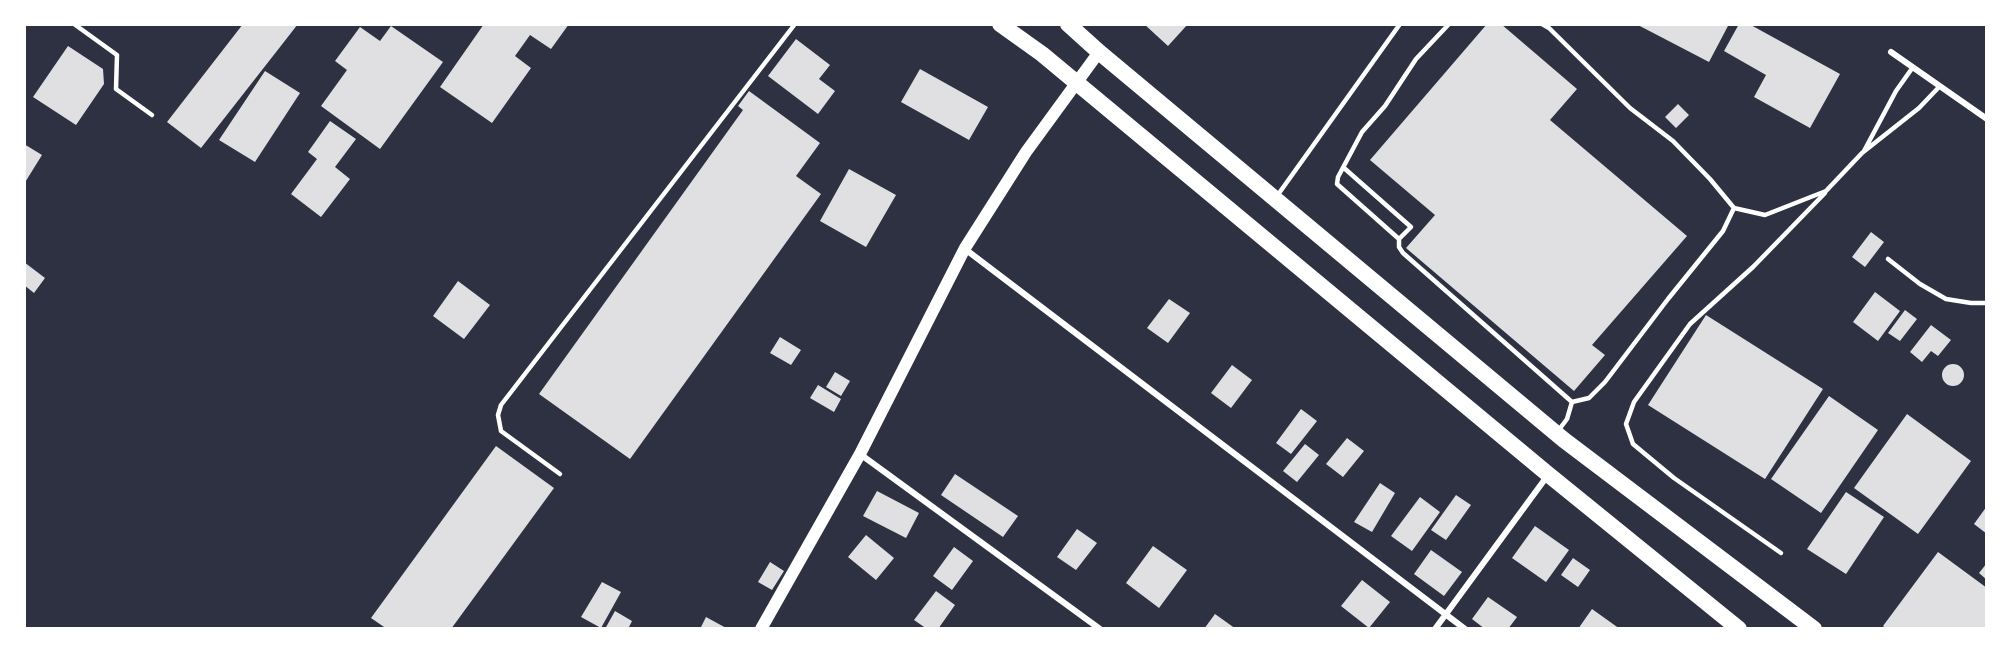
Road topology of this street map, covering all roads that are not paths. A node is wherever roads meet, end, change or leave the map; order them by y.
1 (74, 24) edge
2 (795, 24) edge
3 (1000, 24) edge
4 (1068, 24) edge
5 (1400, 24) edge
6 (1449, 24) edge
7 (1542, 24) edge
8 (1099, 52) junction
9 (1891, 52) dead end
10 (1913, 67) junction
11 (1077, 84) junction
12 (1940, 86) junction
13 (152, 115) dead end
14 (1987, 120) edge
15 (1862, 153) junction
16 (1344, 168) junction
17 (1826, 191) junction
18 (1275, 198) junction
19 (1734, 208) junction
20 (1399, 239) junction
21 (965, 248) junction
22 (1888, 259) dead end
23 (1987, 303) edge
24 (1572, 402) junction
25 (1556, 433) junction
26 (860, 454) junction
27 (560, 474) dead end
28 (1549, 475) junction
29 (1781, 554) dead end
30 (1445, 614) junction
31 (761, 629) edge
32 (1100, 629) edge
33 (1435, 629) edge
34 (1465, 629) edge
35 (1739, 629) edge
36 (1814, 629) edge

1 - 13 lane
2 - 27 lane
3 - 11 highway
4 - 8 highway
5 - 18 lane
6 - 16 lane
7 - 19 lane
8 - 11 main road
8 - 18 highway
9 - 10 street
10 - 12 street
10 - 15 lane
11 - 21 main road
11 - 28 highway
12 - 14 street
12 - 15 lane
15 - 17 lane
16 - 20 lane
16 - 20 lane
17 - 19 lane
17 - 29 lane
18 - 25 highway
19 - 24 lane
20 - 24 lane
21 - 26 main road
21 - 30 street
22 - 23 lane
24 - 25 lane
25 - 36 highway
26 - 31 main road
26 - 32 street
28 - 30 street
28 - 35 highway
30 - 33 street
30 - 34 street

